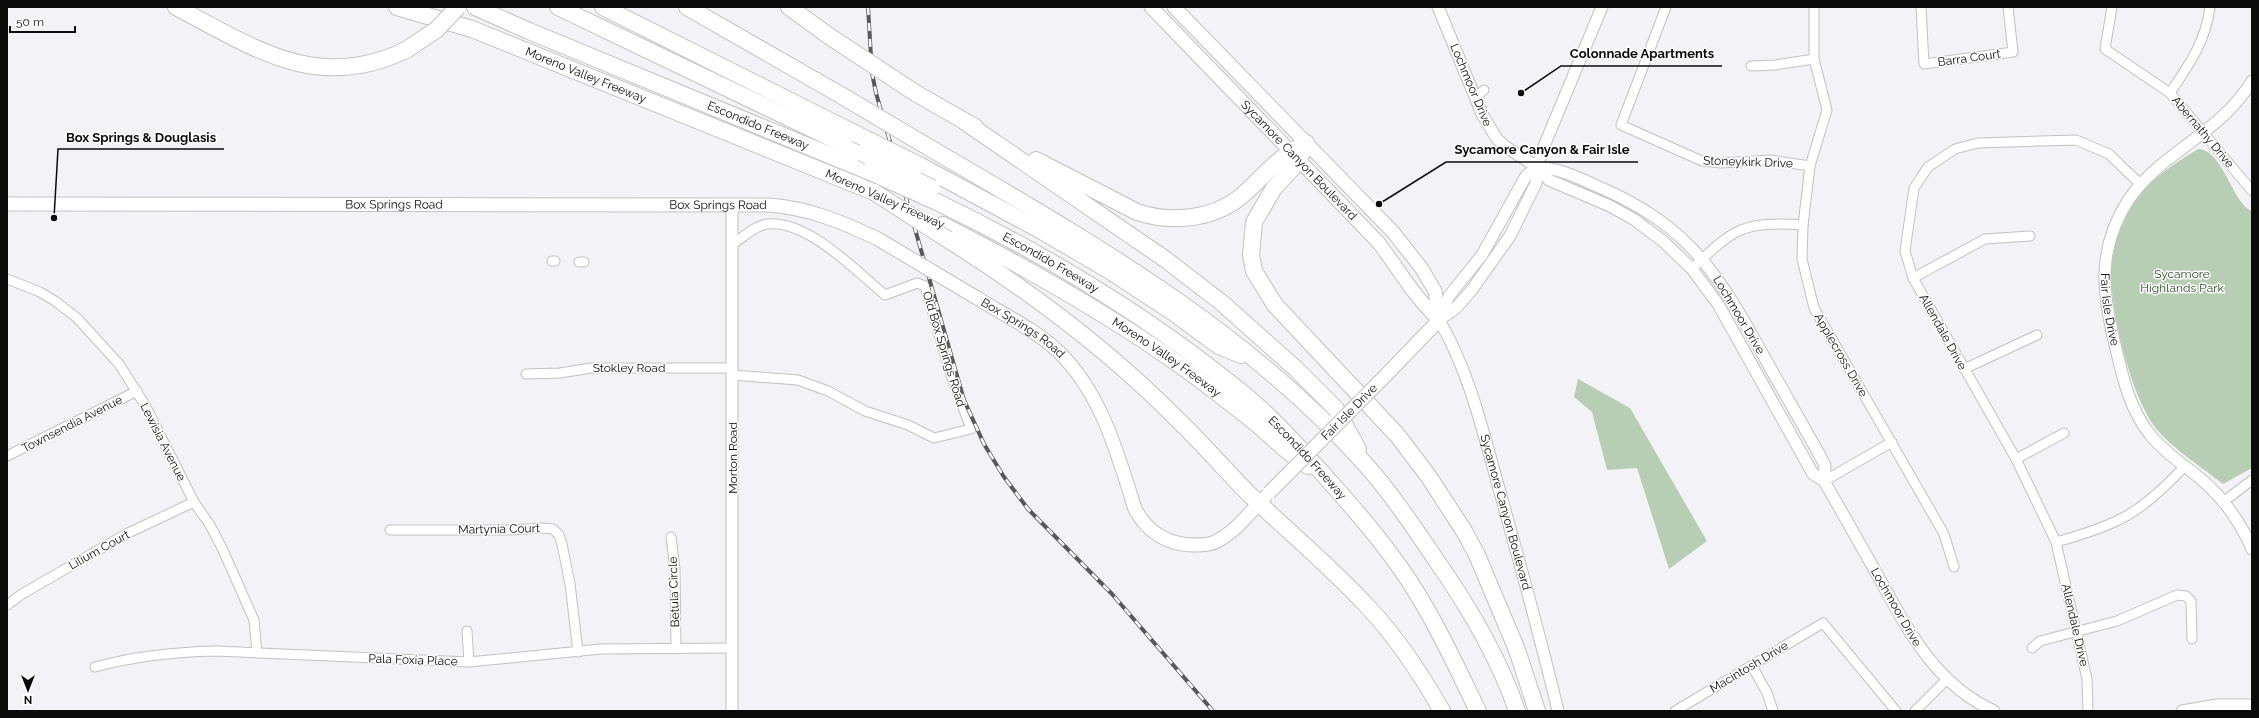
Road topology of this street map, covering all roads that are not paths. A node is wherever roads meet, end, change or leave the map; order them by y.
1 (176, 7) edge
2 (397, 7) edge
3 (458, 7) edge
4 (476, 7) edge
5 (558, 7) edge
6 (603, 7) edge
7 (687, 7) edge
8 (789, 7) edge
9 (1151, 7) edge
10 (1438, 7) edge
11 (1602, 7) edge
12 (1666, 7) edge
13 (1814, 7) edge
14 (1921, 7) edge
15 (2008, 7) edge
16 (2112, 7) edge
17 (2210, 7) edge
18 (1176, 8) edge
19 (1814, 58) junction
20 (1751, 66) dead end
21 (2252, 81) edge
22 (1484, 90) dead end
23 (2170, 93) junction
24 (1475, 98) junction
25 (965, 122) junction
26 (2204, 133) junction
27 (1306, 143) junction
28 (1294, 157) junction
29 (1810, 166) junction
30 (1537, 167) junction
31 (2140, 184) junction
32 (2252, 191) edge
33 (935, 195) junction
34 (7, 204) edge
35 (732, 205) junction
36 (1803, 225) junction
37 (945, 232) junction
38 (2030, 236) dead end
39 (733, 244) junction
40 (1702, 259) junction
41 (1692, 269) junction
42 (1913, 278) junction
43 (7, 279) edge
44 (1439, 320) junction
45 (2037, 335) dead end
46 (1259, 363) junction
47 (1964, 369) junction
48 (733, 372) junction
49 (526, 374) dead end
50 (137, 391) junction
51 (2064, 433) dead end
52 (1892, 442) junction
53 (7, 456) edge
54 (2016, 459) junction
55 (1366, 465) junction
56 (2185, 466) junction
57 (1326, 478) junction
58 (1824, 480) junction
59 (2252, 480) edge
60 (1264, 498) junction
61 (194, 502) junction
62 (2224, 502) junction
63 (1368, 525) junction
64 (390, 530) dead end
65 (671, 537) dead end
66 (2056, 542) junction
67 (2252, 549) edge
68 (1954, 567) dead end
69 (7, 605) edge
70 (468, 631) dead end
71 (2077, 632) junction
72 (2192, 639) dead end
73 (676, 647) junction
74 (732, 648) junction
75 (2032, 648) dead end
76 (257, 652) junction
77 (578, 652) junction
78 (469, 662) junction
79 (1752, 666) junction
80 (95, 667) dead end
81 (1947, 678) junction
82 (2252, 705) edge
83 (732, 711) edge
84 (1442, 711) edge
85 (1478, 711) edge
86 (1517, 711) edge
87 (1538, 711) edge
88 (1558, 711) edge
89 (1675, 711) edge
90 (1773, 711) edge
91 (1896, 711) edge
92 (1915, 711) edge
93 (1994, 711) edge
94 (2088, 711) edge
95 (2182, 711) edge

1 - 3 highway, bridge
2 - 37 highway, Moreno Valley Freeway, bridge
4 - 33 highway, Escondido Freeway, bridge
5 - 33 highway, bridge
6 - 46 highway, bridge
7 - 46 highway, bridge
8 - 25 highway, bridge
9 - 28 main road, Sycamore Canyon Boulevard
10 - 24 street, Lochmoor Drive
11 - 30 street, Fair Isle Drive
12 - 29 street, Stoneykirk Drive
13 - 19 street, Applecross Drive
14 - 15 street, Barra Court
16 - 23 street, Abernathy Drive
17 - 23 street
18 - 27 main road, Sycamore Canyon Boulevard
19 - 20 street
19 - 29 street, Applecross Drive
21 - 26 street, Fair Isle Drive
22 - 24 street
23 - 26 street, Abernathy Drive
24 - 30 street, Lochmoor Drive
25 - 28 highway
25 - 55 highway
26 - 31 street, Fair Isle Drive
26 - 32 street, Abernathy Drive
27 - 28 highway
27 - 44 main road, Sycamore Canyon Boulevard
28 - 44 main road, Sycamore Canyon Boulevard
28 - 87 highway
29 - 36 street, Applecross Drive
30 - 40 street, Lochmoor Drive
30 - 41 street, Lochmoor Drive
30 - 44 street, Fair Isle Drive
31 - 42 street, Allendale Drive
31 - 56 street, Fair Isle Drive
33 - 57 highway, Escondido Freeway
33 - 63 highway
34 - 35 main road, Box Springs Road
35 - 39 street, Morton Road
35 - 60 main road, Box Springs Road, bridge
36 - 40 street
36 - 52 street, Applecross Drive
37 - 57 highway, Moreno Valley Freeway
37 - 60 highway
38 - 42 street
39 - 48 street, Morton Road
39 - 48 street, Old Box Springs Road
40 - 41 street
40 - 58 street, Lochmoor Drive
41 - 58 street, Lochmoor Drive
42 - 47 street, Allendale Drive
43 - 50 street, Lewisia Avenue
44 - 60 main road, Fair Isle Drive, bridge
44 - 88 street, Sycamore Canyon Boulevard
45 - 47 street
46 - 55 highway
47 - 54 street, Allendale Drive
48 - 49 street, Stokley Road
48 - 74 street, Morton Road
50 - 53 street, Townsendia Avenue
50 - 61 street, Lewisia Avenue
51 - 54 street
52 - 58 street
52 - 68 street, Applecross Drive
54 - 66 street, Allendale Drive
55 - 86 highway
56 - 62 street, Fair Isle Drive
56 - 66 street
57 - 63 highway, Escondido Freeway
58 - 81 street, Lochmoor Drive
59 - 62 street
60 - 84 highway
61 - 69 street, Lilium Court
61 - 76 street, Lewisia Avenue
62 - 67 street, Fair Isle Drive
63 - 85 highway, Escondido Freeway
64 - 77 street, Martynia Court
65 - 73 street, Betula Circle
66 - 71 street, Allendale Drive
70 - 78 street
71 - 72 street
71 - 75 street
71 - 94 street, Allendale Drive
73 - 74 street, Pala Foxia Place
73 - 77 street, Pala Foxia Place
74 - 83 street, Morton Road
76 - 78 street, Pala Foxia Place
76 - 80 street, Pala Foxia Place
77 - 78 street, Pala Foxia Place
79 - 89 street, Macintosh Drive
79 - 90 street
79 - 91 street, Macintosh Drive
81 - 92 street
81 - 93 street, Lochmoor Drive
82 - 95 street

